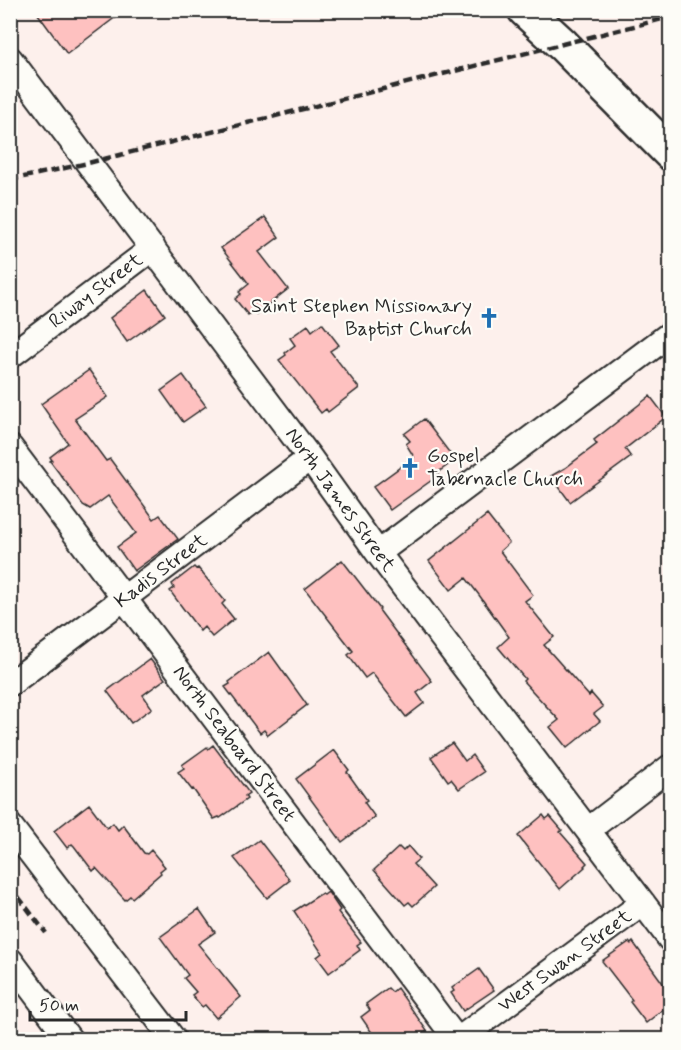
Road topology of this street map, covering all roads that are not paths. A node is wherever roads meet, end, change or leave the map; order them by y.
1 (525, 10) edge
2 (10, 60) edge
3 (670, 153) edge
4 (153, 248) junction
5 (670, 334) edge
6 (10, 356) edge
7 (10, 447) edge
8 (310, 458) junction
9 (378, 553) junction
10 (124, 599) junction
11 (10, 684) edge
12 (670, 767) edge
13 (10, 826) edge
14 (588, 830) junction
15 (643, 903) junction
16 (670, 939) edge
17 (10, 960) edge
18 (70, 1040) edge
19 (174, 1040) edge
20 (458, 1040) edge

1 - 3 main road
2 - 4 street, North James Street
4 - 6 street, Riway Street
4 - 8 street, North James Street
5 - 9 street
7 - 10 street, North Seaboard Street
8 - 9 street, North James Street
8 - 10 street, Kadis Street
9 - 14 street, North James Street
10 - 11 street, Kadis Street
10 - 20 street, North Seaboard Street
12 - 14 street
13 - 19 street
14 - 15 street, North James Street
15 - 16 street, North James Street
15 - 20 street, West Swan Street
17 - 18 street

